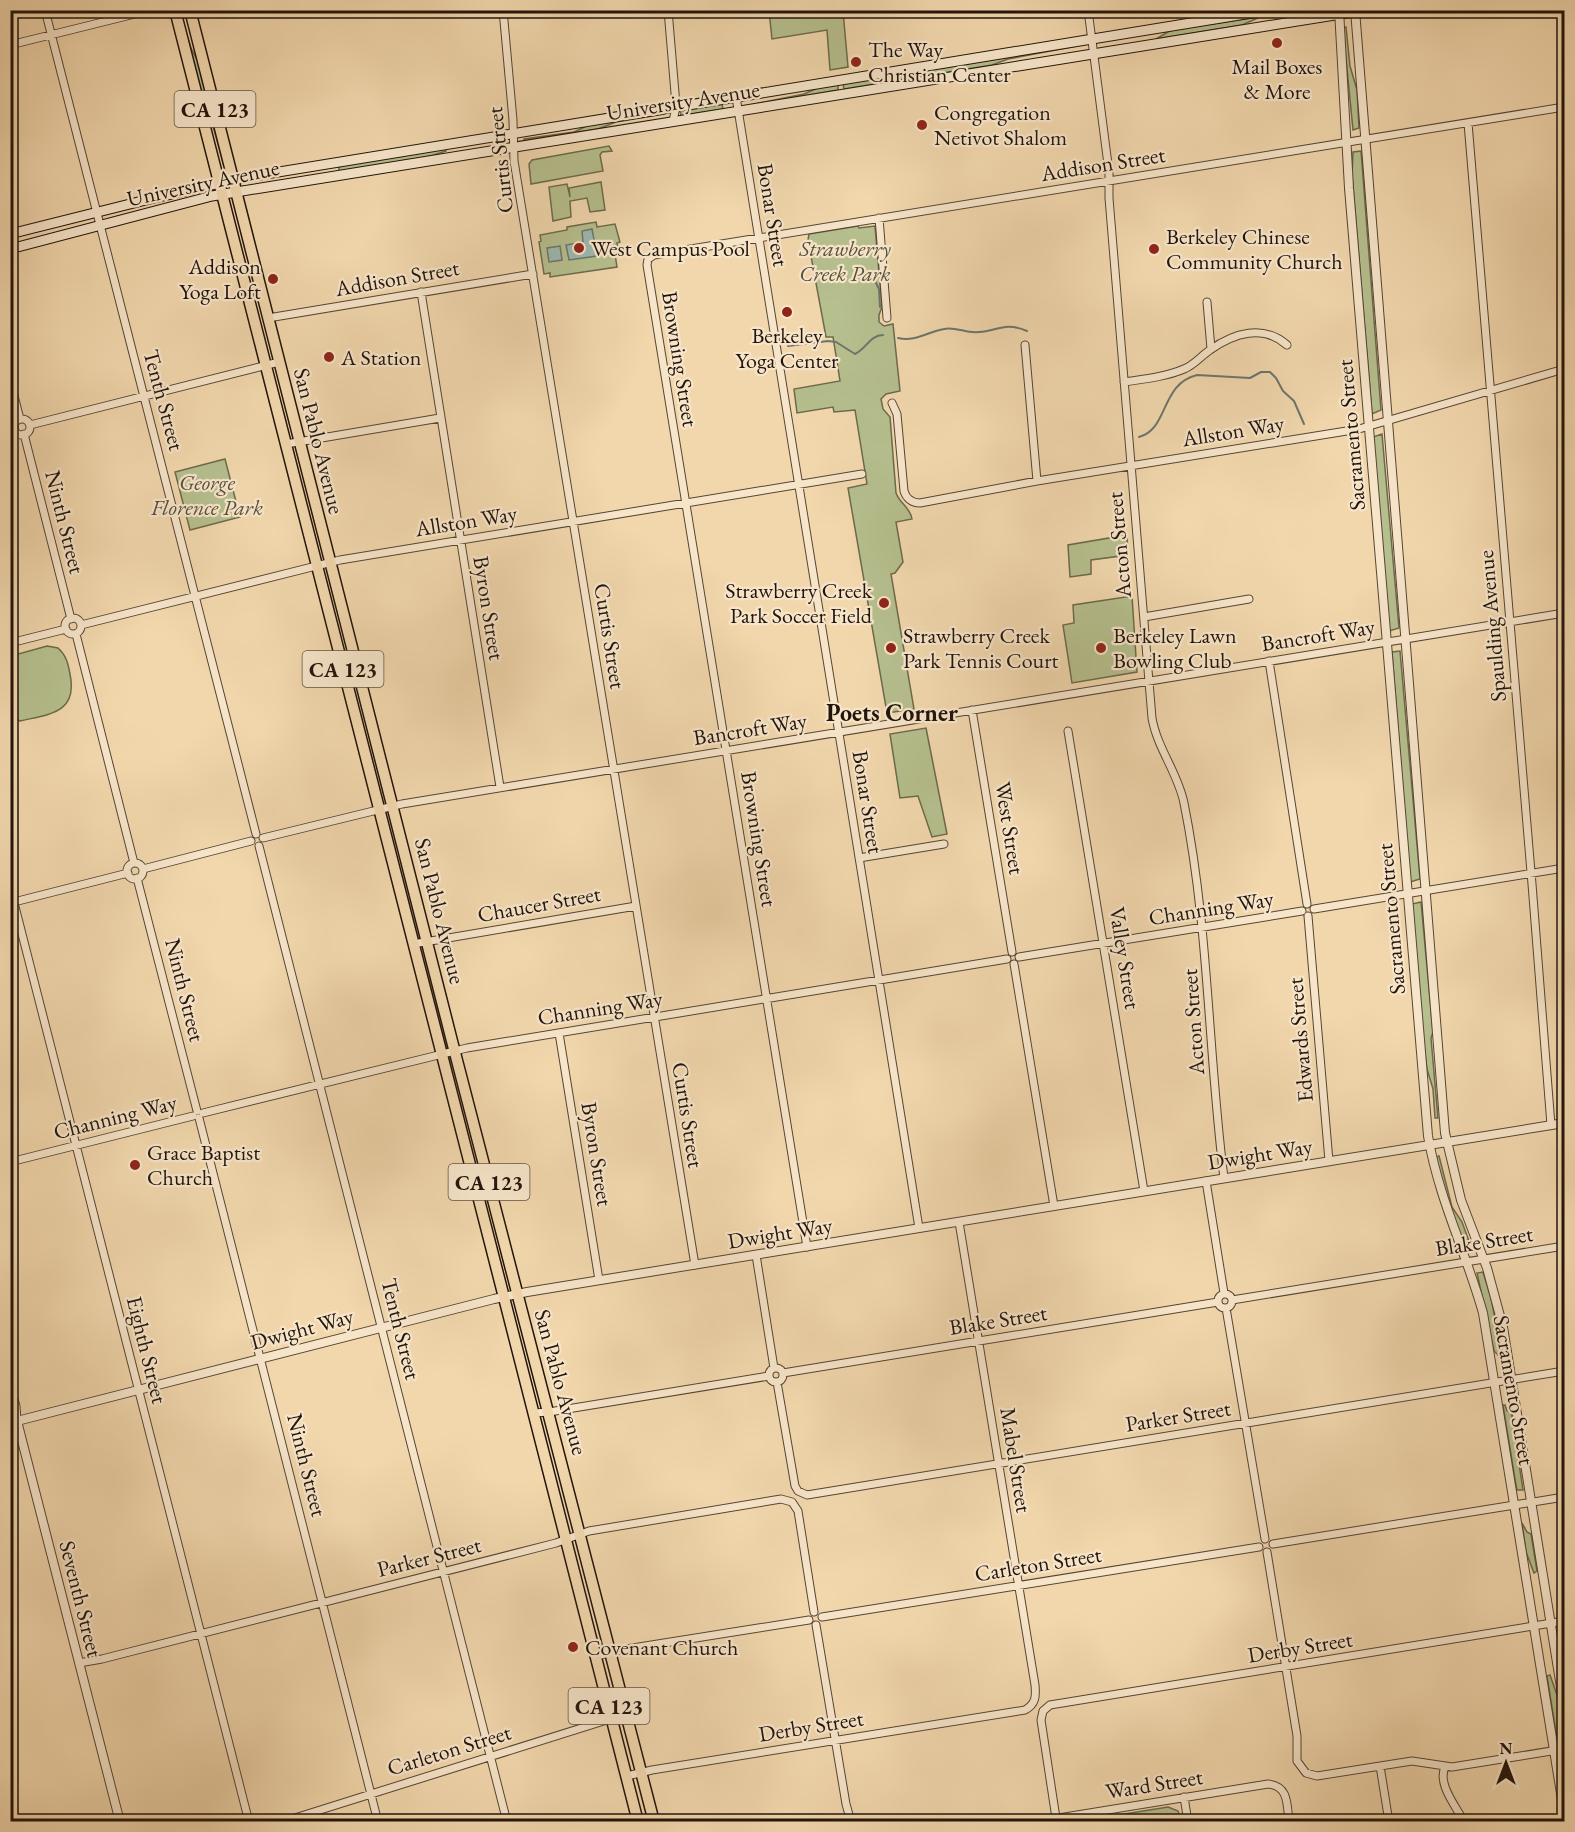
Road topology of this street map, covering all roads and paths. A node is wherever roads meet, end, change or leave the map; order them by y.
1 (45, 10) edge
2 (151, 10) edge
3 (175, 10) edge
4 (190, 10) edge
5 (503, 10) edge
6 (668, 10) edge
7 (1088, 10) edge
8 (1270, 10) edge
9 (1366, 10) edge
10 (1355, 11) edge
11 (1339, 13) edge
12 (51, 35) junction
13 (1091, 39) junction
14 (10, 45) edge
15 (1093, 55) junction
16 (736, 97) junction
17 (676, 106) junction
18 (1564, 107) edge
19 (738, 111) junction
20 (674, 121) junction
21 (1468, 123) junction
22 (514, 133) junction
23 (1365, 139) junction
24 (1348, 143) junction
25 (514, 148) junction
26 (232, 180) junction
27 (1109, 181) junction
28 (220, 182) junction
29 (236, 192) junction
30 (223, 194) junction
31 (97, 211) junction
32 (879, 218) junction
33 (101, 226) junction
34 (10, 234) edge
35 (758, 238) junction
36 (10, 249) edge
37 (648, 259) joint
38 (533, 273) junction
39 (420, 292) junction
40 (1207, 302) dead end
41 (268, 318) junction
42 (887, 318) dead end
43 (1025, 345) dead end
44 (1287, 345) dead end
45 (1210, 349) junction
46 (279, 362) junction
47 (266, 366) junction
48 (1564, 369) edge
49 (10, 380) edge
50 (1124, 382) junction
51 (1490, 390) junction
52 (144, 396) junction
53 (892, 403) dead end
54 (440, 418) junction
55 (21, 419) junction
56 (1387, 421) junction
57 (30, 425) junction
58 (1368, 426) junction
59 (13, 429) edge
60 (24, 434) junction
61 (300, 441) junction
62 (286, 444) junction
63 (1131, 466) junction
64 (862, 474) dead end
65 (1037, 481) junction
66 (798, 484) junction
67 (685, 503) junction
68 (573, 521) junction
69 (460, 540) junction
70 (330, 562) junction
71 (318, 565) junction
72 (195, 596) junction
73 (1249, 599) dead end
74 (1564, 613) edge
75 (1144, 617) junction
76 (71, 619) junction
77 (1509, 622) junction
78 (81, 625) junction
79 (66, 628) junction
80 (76, 634) junction
81 (1405, 640) junction
82 (10, 643) edge
83 (1386, 643) junction
84 (1269, 661) junction
85 (1149, 681) junction
86 (972, 710) junction
87 (1068, 731) dead end
88 (838, 733) junction
89 (726, 751) junction
90 (613, 769) junction
91 (500, 787) junction
92 (393, 806) junction
93 (379, 809) junction
94 (259, 836) junction
95 (251, 841) junction
96 (944, 844) dead end
97 (259, 846) junction
98 (859, 858) junction
99 (134, 863) junction
100 (1564, 868) edge
101 (143, 869) junction
102 (128, 873) junction
103 (1531, 873) junction
104 (137, 878) junction
105 (10, 887) edge
106 (1426, 891) junction
107 (1407, 895) junction
108 (12, 902) edge
109 (1307, 904) junction
110 (636, 906) junction
111 (1314, 909) junction
112 (1305, 914) junction
113 (1203, 928) junction
114 (427, 942) junction
115 (414, 944) junction
116 (1104, 944) junction
117 (1012, 952) junction
118 (1019, 957) junction
119 (1007, 959) junction
120 (1014, 964) junction
121 (880, 980) junction
122 (767, 999) junction
123 (654, 1017) junction
124 (559, 1033) junction
125 (455, 1050) junction
126 (441, 1053) junction
127 (319, 1084) junction
128 (198, 1115) junction
129 (1564, 1123) edge
130 (1551, 1125) junction
131 (1447, 1142) junction
132 (1430, 1145) junction
133 (76, 1146) junction
134 (1329, 1161) junction
135 (10, 1162) edge
136 (1224, 1178) junction
137 (1206, 1181) junction
138 (1144, 1191) junction
139 (1054, 1206) junction
140 (958, 1222) junction
141 (919, 1228) junction
142 (807, 1246) junction
143 (1564, 1246) edge
144 (756, 1255) junction
145 (1484, 1259) junction
146 (1466, 1262) junction
147 (695, 1265) junction
148 (599, 1280) junction
149 (1224, 1293) junction
150 (518, 1294) junction
151 (504, 1297) junction
152 (1232, 1300) junction
153 (1218, 1302) junction
154 (1226, 1308) junction
155 (381, 1328) junction
156 (979, 1342) junction
157 (261, 1359) junction
158 (774, 1368) junction
159 (1564, 1371) edge
160 (783, 1373) junction
161 (769, 1376) junction
162 (1511, 1380) junction
163 (777, 1382) junction
164 (1495, 1382) junction
165 (10, 1386) edge
166 (139, 1390) junction
167 (549, 1412) junction
168 (534, 1413) junction
169 (13, 1420) edge
170 (1245, 1423) junction
171 (998, 1463) junction
172 (1564, 1497) edge
173 (1531, 1502) junction
174 (1515, 1504) junction
175 (580, 1534) junction
176 (566, 1539) junction
177 (1264, 1539) junction
178 (1273, 1544) junction
179 (1259, 1547) junction
180 (1267, 1552) junction
181 (443, 1572) junction
182 (1018, 1586) junction
183 (322, 1602) junction
184 (814, 1612) junction
185 (822, 1617) junction
186 (809, 1620) junction
187 (1564, 1621) edge
188 (1551, 1624) junction
189 (816, 1625) junction
190 (1535, 1626) junction
191 (201, 1634) junction
192 (610, 1653) junction
193 (597, 1656) junction
194 (79, 1663) junction
195 (1286, 1667) junction
196 (1034, 1703) joint
197 (1564, 1706) edge
198 (626, 1714) junction
199 (612, 1718) junction
200 (835, 1740) junction
201 (1564, 1749) edge
202 (1555, 1751) junction
203 (491, 1756) junction
204 (1380, 1766) junction
205 (1445, 1767) junction
206 (641, 1773) junction
207 (627, 1776) junction
208 (370, 1794) junction
209 (1184, 1797) junction
210 (1564, 1812) edge
211 (1056, 1818) junction
212 (120, 1821) edge
213 (249, 1821) edge
214 (282, 1821) edge
215 (378, 1821) edge
216 (507, 1821) edge
217 (638, 1821) edge
218 (654, 1821) edge
219 (851, 1821) edge
220 (1034, 1821) edge
221 (1188, 1821) edge
222 (1289, 1821) edge
223 (1389, 1821) edge
224 (1464, 1821) edge

1 - 12 street, Tenth Street
2 - 12 street
3 - 28 main road, San Pablo Avenue / CA 123
4 - 26 main road, San Pablo Avenue / CA 123
5 - 22 street, Curtis Street
6 - 17 street
7 - 13 street, Acton Street
8 - 13 main road, University Avenue
9 - 10 main road, University Avenue
10 - 11 main road, University Avenue
10 - 23 street, Sacramento Street
11 - 15 main road, University Avenue
11 - 24 street, Sacramento Street
12 - 14 street
12 - 31 street, Tenth Street
13 - 15 street, Acton Street
13 - 16 main road, University Avenue
15 - 19 main road, University Avenue
15 - 27 street, Acton Street
16 - 17 main road, University Avenue
16 - 19 street, Bonar Street
17 - 20 street
17 - 22 main road, University Avenue
18 - 21 street, Addison Street
19 - 20 main road, University Avenue
19 - 35 street, Bonar Street
20 - 25 main road, University Avenue
21 - 23 street, Addison Street
21 - 51 street, Spaulding Avenue
22 - 25 street, Curtis Street
22 - 26 main road, University Avenue
23 - 24 street, Addison Street
23 - 56 street, Sacramento Street
24 - 27 street, Addison Street
24 - 58 street, Sacramento Street
25 - 29 main road, University Avenue
25 - 38 street, Curtis Street
26 - 28 main road, University Avenue
26 - 29 main road, San Pablo Avenue / CA 123
27 - 32 street, Addison Street
27 - 50 street, Acton Street
28 - 30 main road, San Pablo Avenue / CA 123
28 - 31 main road, University Avenue
29 - 30 main road, University Avenue
29 - 41 main road, San Pablo Avenue / CA 123
30 - 33 main road, University Avenue
30 - 47 main road, San Pablo Avenue / CA 123
31 - 33 street, Tenth Street
31 - 34 main road, University Avenue
32 - 35 street, Addison Street
32 - 42 street
33 - 36 main road, University Avenue
33 - 52 street, Tenth Street
35 - 37 street, Addison Street
35 - 66 street, Bonar Street
37 - 67 street, Browning Street
38 - 39 street, Addison Street
38 - 68 street, Curtis Street
39 - 41 street, Addison Street
39 - 54 street, Byron Street
40 - 45 street
41 - 46 main road, San Pablo Avenue / CA 123
43 - 65 street
44 - 45 street
45 - 50 street
46 - 47 street
46 - 61 main road, San Pablo Avenue / CA 123
47 - 52 street
47 - 62 main road, San Pablo Avenue / CA 123
48 - 51 street, Allston Way
49 - 55 street
50 - 63 street, Acton Street
51 - 56 street, Allston Way
51 - 77 street, Spaulding Avenue
52 - 57 street
52 - 72 street, Tenth Street
53 - 65 street, Allston Way
54 - 61 street
54 - 69 street, Byron Street
55 - 57 street
55 - 59 street
56 - 58 street, Allston Way
56 - 81 street, Sacramento Street
57 - 60 street
58 - 63 street, Allston Way
58 - 83 street, Sacramento Street
59 - 60 street
60 - 76 street, Ninth Street
61 - 62 street
61 - 70 main road, San Pablo Avenue / CA 123
62 - 71 main road, San Pablo Avenue / CA 123
63 - 65 street, Allston Way
63 - 75 street, Acton Street
64 - 66 street, Allston Way
66 - 67 street, Allston Way
66 - 88 street, Bonar Street
67 - 68 street, Allston Way
67 - 89 street, Browning Street
68 - 69 street, Allston Way
68 - 90 street, Curtis Street
69 - 70 street, Allston Way
69 - 91 street, Byron Street
70 - 71 street, Allston Way
70 - 92 main road, San Pablo Avenue / CA 123
71 - 72 street, Allston Way
71 - 93 main road, San Pablo Avenue / CA 123
72 - 78 street, Allston Way
72 - 94 street, Tenth Street
73 - 75 street
74 - 77 street, Bancroft Way
75 - 85 street, Acton Street
76 - 78 street
76 - 79 street
77 - 81 street, Bancroft Way
77 - 103 street, Spaulding Avenue
78 - 80 street
79 - 80 street
79 - 82 street
80 - 99 street
81 - 83 street, Bancroft Way
81 - 106 street, Sacramento Street
83 - 84 street, Bancroft Way
83 - 107 street, Sacramento Street
84 - 85 street, Bancroft Way
84 - 109 street
85 - 86 street, Bancroft Way
85 - 113 street, Acton Street
86 - 88 street, Bancroft Way
86 - 117 street, West Street
87 - 116 street, Valley Street
88 - 89 street, Bancroft Way
88 - 98 street, Bonar Street
89 - 90 street, Bancroft Way
89 - 122 street, Browning Street
90 - 91 street, Bancroft Way
90 - 110 street, Curtis Street
91 - 92 street, Bancroft Way
92 - 93 street, Bancroft Way
92 - 114 main road, San Pablo Avenue / CA 123
93 - 94 street, Bancroft Way
93 - 115 main road, San Pablo Avenue / CA 123
94 - 95 street
94 - 97 street
95 - 97 street
95 - 101 street
96 - 98 street
97 - 127 street, Tenth Street
98 - 121 street, Bonar Street
99 - 101 street
99 - 102 street
100 - 103 street
101 - 104 street
102 - 104 street
102 - 108 street
103 - 106 street
103 - 130 street, Spaulding Avenue
104 - 128 street, Ninth Street
105 - 108 street, Eighth Street
106 - 107 street
106 - 131 street, Sacramento Street
107 - 111 street
107 - 132 street, Sacramento Street
108 - 133 street, Eighth Street
109 - 111 street
109 - 112 street
110 - 114 street, Chaucer Street
110 - 123 street, Curtis Street
111 - 112 street
112 - 113 street, Channing Way
112 - 134 street, Edwards Street
113 - 116 street, Channing Way
113 - 136 street, Acton Street
114 - 115 street, Chaucer Street
114 - 125 main road, San Pablo Avenue / CA 123
115 - 126 main road, San Pablo Avenue / CA 123
116 - 118 street, Channing Way
116 - 138 street, Valley Street
117 - 118 street
117 - 119 street
118 - 120 street
119 - 120 street
119 - 121 street, Channing Way
120 - 139 street
121 - 122 street, Channing Way
121 - 141 street, Bonar Street
122 - 123 street, Channing Way
122 - 142 street, Browning Street
123 - 124 street, Channing Way
123 - 147 street, Curtis Street
124 - 125 street, Channing Way
124 - 148 street, Byron Street
125 - 126 street, Channing Way
125 - 150 main road, San Pablo Avenue / CA 123
126 - 127 street, Channing Way
126 - 151 main road, San Pablo Avenue / CA 123
127 - 128 street, Channing Way
127 - 155 street, Tenth Street
128 - 133 street, Channing Way
128 - 157 street, Ninth Street
129 - 130 street, Dwight Way
130 - 131 street, Dwight Way
131 - 132 street, Dwight Way
131 - 145 street, Sacramento Street
132 - 134 street, Dwight Way
132 - 146 street, Sacramento Street
133 - 135 street, Channing Way
133 - 166 street, Eighth Street
134 - 136 street, Dwight Way
136 - 137 street, Dwight Way
137 - 138 street, Dwight Way
137 - 149 street
138 - 139 street, Dwight Way
139 - 140 street, Dwight Way
140 - 141 street, Dwight Way
140 - 156 street, Mabel Street
141 - 142 street, Dwight Way
142 - 144 street, Dwight Way
143 - 145 street, Blake Street
144 - 147 street, Dwight Way
144 - 158 street
145 - 146 street, Blake Street
145 - 162 street, Sacramento Street
146 - 152 street, Blake Street
146 - 164 street, Sacramento Street
147 - 148 street, Dwight Way
148 - 150 street, Dwight Way
149 - 152 street
149 - 153 street
150 - 151 street, Dwight Way
150 - 167 main road, San Pablo Avenue / CA 123
151 - 155 street, Dwight Way
151 - 168 main road, San Pablo Avenue / CA 123
152 - 154 street
153 - 154 street
153 - 156 street, Blake Street
154 - 170 street
155 - 157 street, Dwight Way
155 - 181 street, Tenth Street
156 - 160 street, Blake Street
156 - 171 street, Mabel Street
157 - 166 street, Dwight Way
157 - 183 street, Ninth Street
158 - 160 street
158 - 161 street
159 - 162 street, Parker Street
160 - 163 street
161 - 163 street
161 - 167 street
162 - 164 street, Parker Street
162 - 173 street, Sacramento Street
163 - 171 street, Parker Street
164 - 170 street, Parker Street
164 - 174 street, Sacramento Street
165 - 169 street, Seventh Street
166 - 169 street, Dwight Way
166 - 191 street, Eighth Street
167 - 168 street
167 - 175 main road, San Pablo Avenue / CA 123
168 - 176 main road, San Pablo Avenue / CA 123
169 - 194 street, Seventh Street
170 - 171 street, Parker Street
170 - 177 street
171 - 182 street, Mabel Street
172 - 173 street
173 - 174 street
173 - 188 street, Sacramento Street
174 - 178 street
174 - 190 street, Sacramento Street
175 - 176 street, Parker Street
175 - 184 street, Parker Street
175 - 192 main road, San Pablo Avenue / CA 123
176 - 181 street, Parker Street
176 - 193 main road, San Pablo Avenue / CA 123
177 - 178 street
177 - 179 street
178 - 180 street
179 - 180 street
179 - 182 street, Carleton Street
180 - 195 street
181 - 183 street, Parker Street
181 - 203 street, Tenth Street
182 - 185 street, Carleton Street
182 - 196 street, Mabel Street
183 - 191 street, Parker Street
183 - 208 street, Ninth Street
184 - 185 street
184 - 186 street
185 - 189 street
186 - 189 street
186 - 192 street
187 - 188 street, Derby Street
188 - 190 street, Derby Street
188 - 197 street, Sacramento Street
189 - 200 street
190 - 195 street, Derby Street
190 - 202 street, Sacramento Street
191 - 194 street, Parker Street
191 - 213 street, Eighth Street
192 - 193 street
192 - 198 main road, San Pablo Avenue / CA 123
193 - 199 main road, San Pablo Avenue / CA 123
194 - 212 street, Seventh Street
195 - 204 street
195 - 211 street, Derby Street
196 - 200 street, Derby Street
198 - 199 street, Carleton Street
198 - 206 main road, San Pablo Avenue / CA 123
199 - 203 street, Carleton Street
199 - 207 main road, San Pablo Avenue / CA 123
200 - 206 street, Derby Street
200 - 219 street
201 - 202 street
202 - 205 street
202 - 210 street, Sacramento Street
203 - 208 street, Carleton Street
203 - 216 street, Tenth Street
204 - 205 street
204 - 223 street
205 - 224 street
206 - 207 street, Derby Street
206 - 218 main road, San Pablo Avenue / CA 123
207 - 217 main road, San Pablo Avenue / CA 123
208 - 214 street, Carleton Street
208 - 215 street, Ninth Street
209 - 211 street, Ward Street
209 - 221 street
209 - 222 street, Ward Street
211 - 220 street, Ward Street

